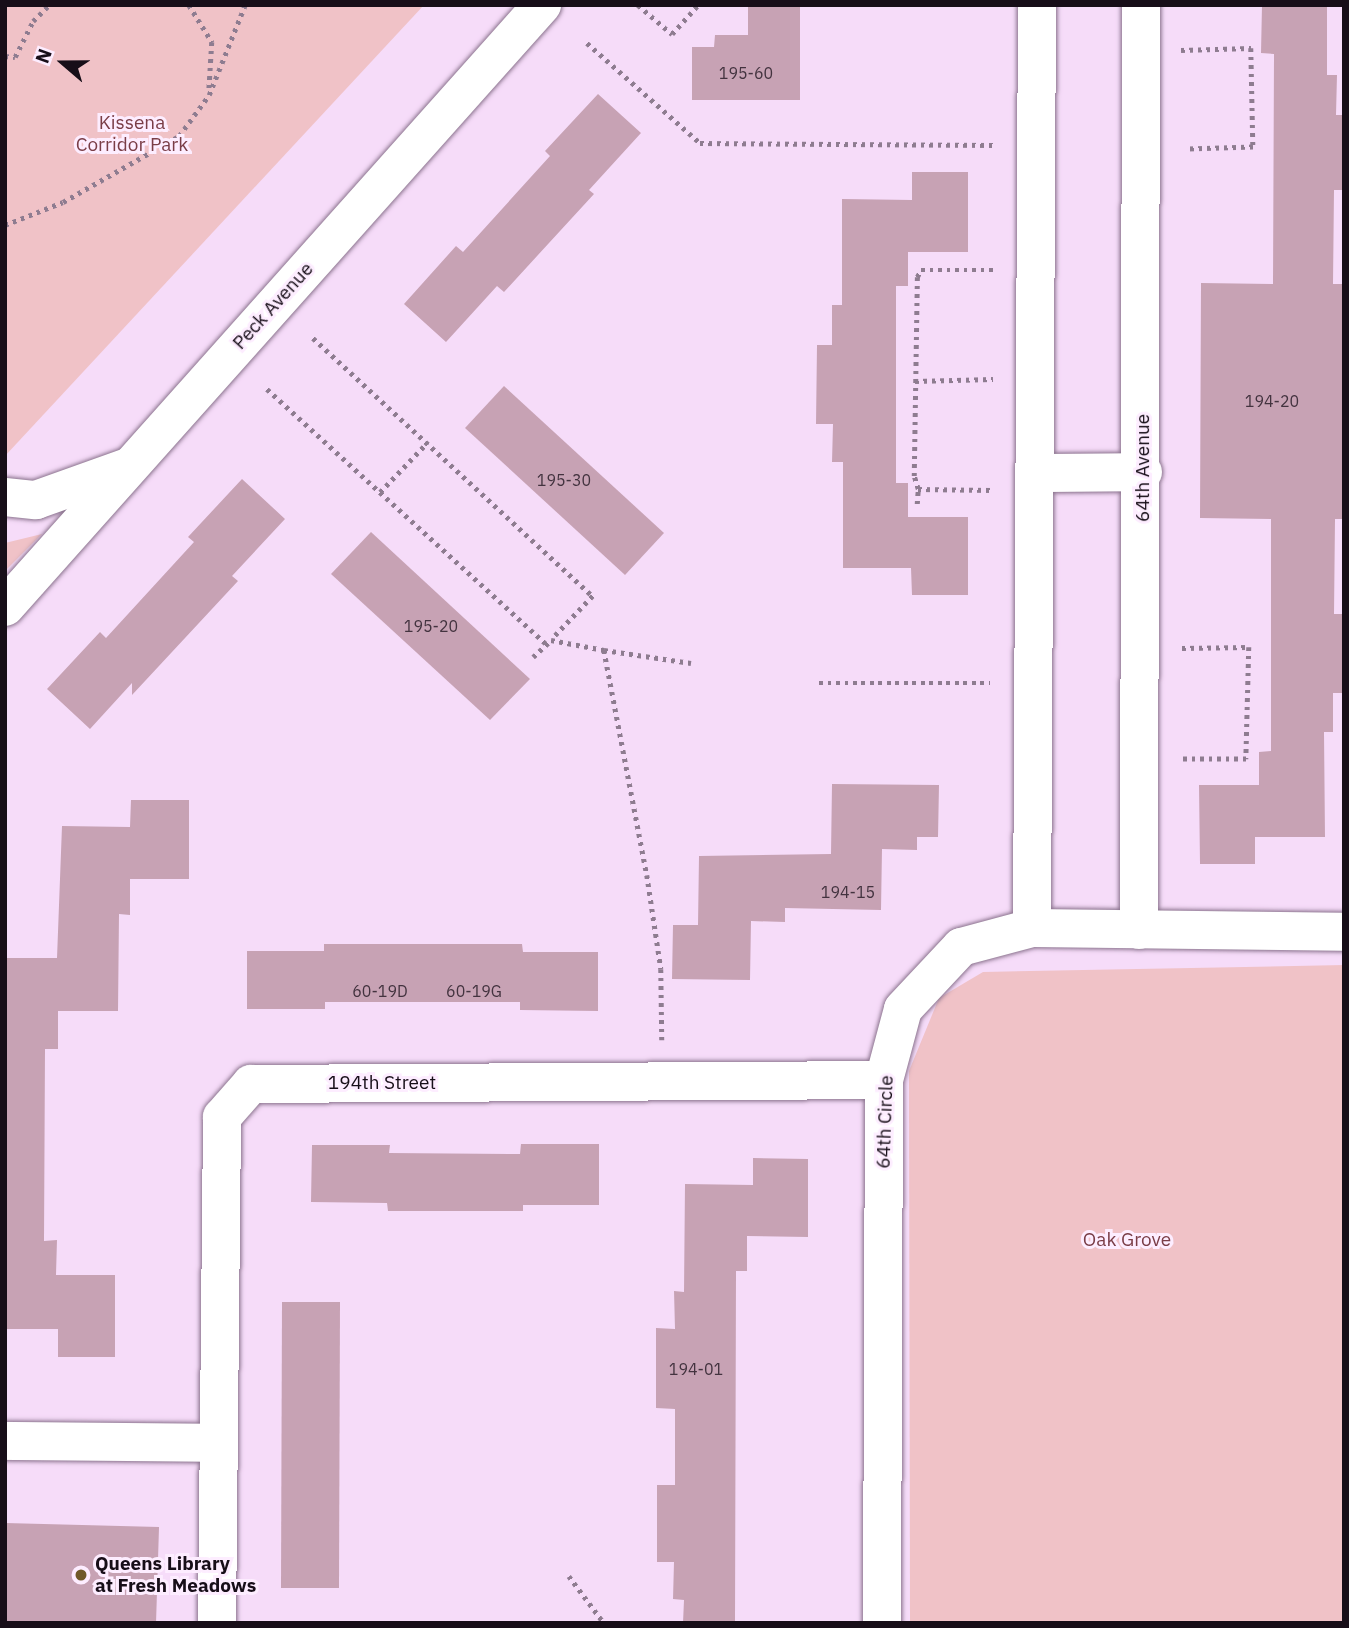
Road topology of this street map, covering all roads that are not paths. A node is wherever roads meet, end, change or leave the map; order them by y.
1 (542, 5) edge
2 (1037, 5) edge
3 (1141, 5) edge
4 (128, 467) junction
5 (1143, 472) junction
6 (1035, 473) junction
7 (5, 497) edge
8 (5, 607) edge
9 (1032, 929) junction
10 (1139, 930) junction
11 (1344, 932) edge
12 (884, 1080) junction
13 (5, 1441) edge
14 (218, 1443) junction
15 (217, 1623) edge
16 (882, 1623) edge

1 - 4 street, Peck Avenue
2 - 6 street
3 - 5 street, 64th Avenue
4 - 7 street
4 - 8 street, Peck Avenue
5 - 6 street
5 - 10 street, 64th Avenue
6 - 9 street
9 - 10 street, 64th Circle
9 - 12 street, 64th Circle
10 - 11 street, 64th Circle
12 - 14 street, 194th Street
12 - 16 street, 64th Circle
13 - 14 street
14 - 15 street, 194th Street

